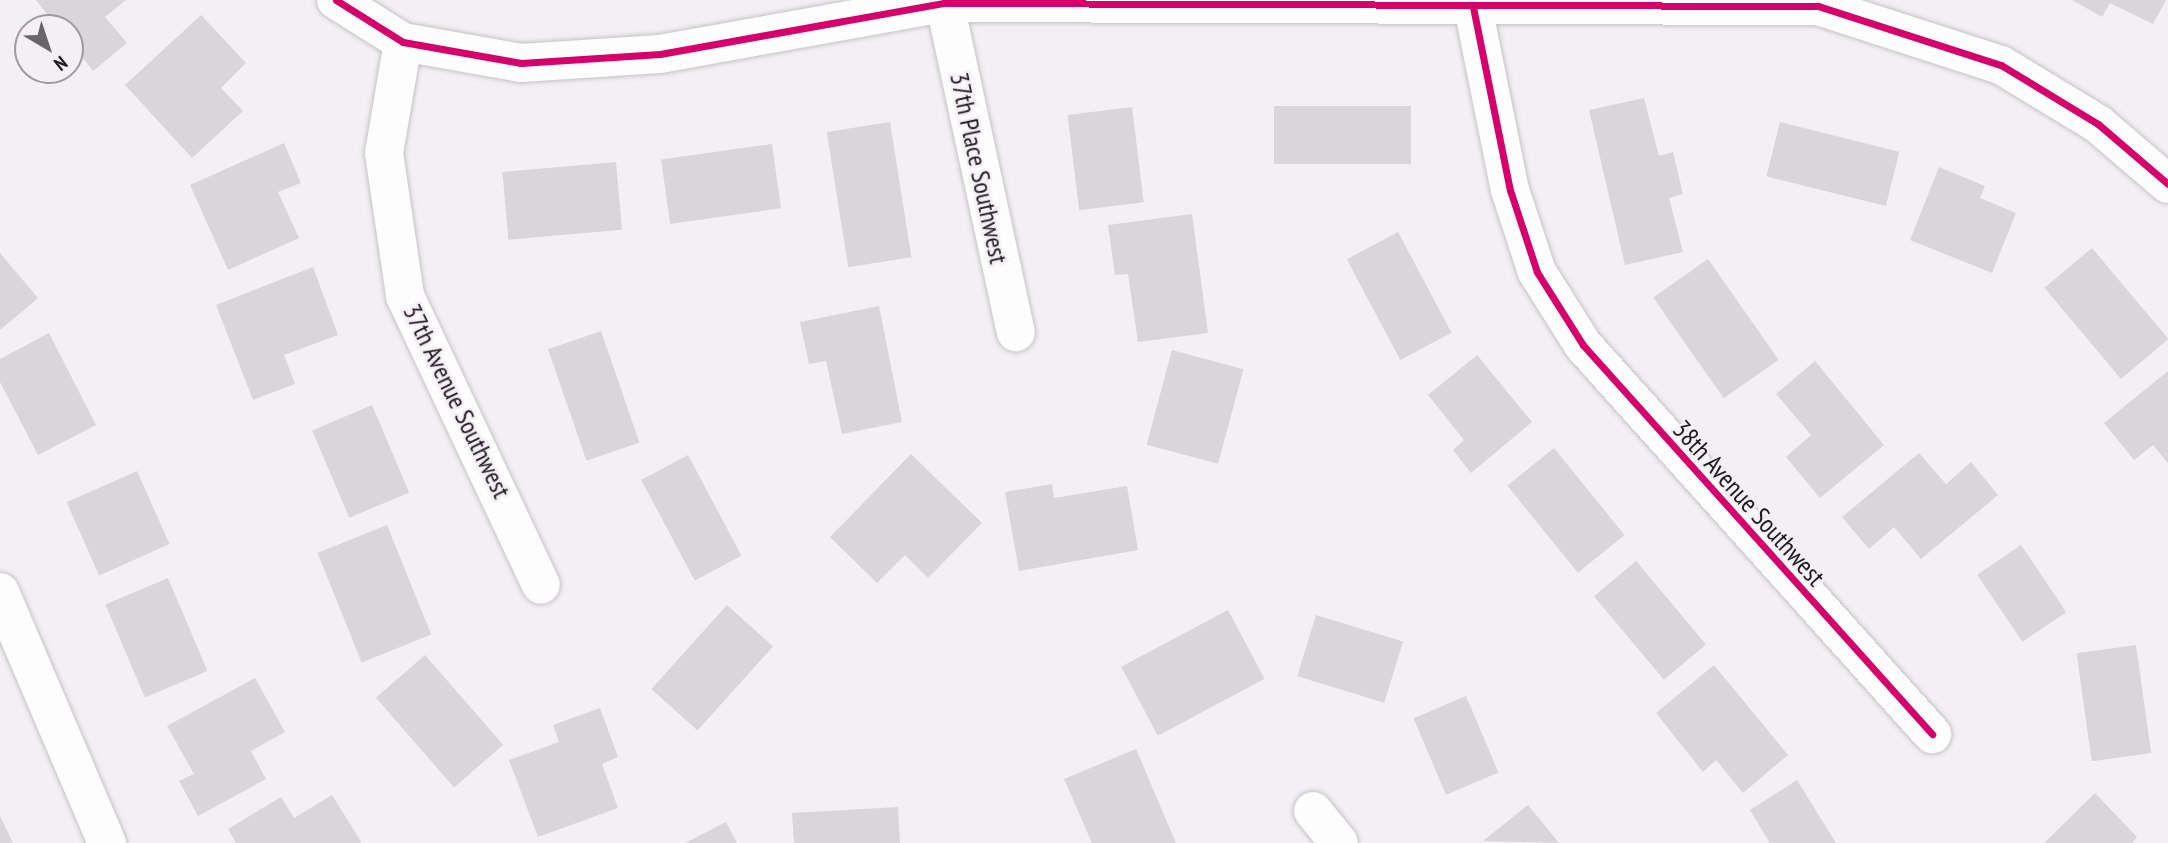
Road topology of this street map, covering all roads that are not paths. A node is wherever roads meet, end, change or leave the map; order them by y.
1 (336, 0) edge
2 (944, 1) edge
3 (1818, 3) edge
4 (1473, 7) junction
5 (404, 42) junction
6 (2168, 184) edge
7 (1016, 332) dead end
8 (541, 585) dead end
9 (0, 592) edge
10 (1932, 734) dead end
11 (1314, 811) dead end
12 (107, 843) edge
13 (1339, 843) edge

1 - 5 street
2 - 4 street
2 - 5 street
2 - 7 street, 37th Place Southwest
3 - 4 street
3 - 6 street
4 - 10 street, 38th Avenue Southwest
5 - 8 street, 37th Avenue Southwest
9 - 12 street
11 - 13 street

